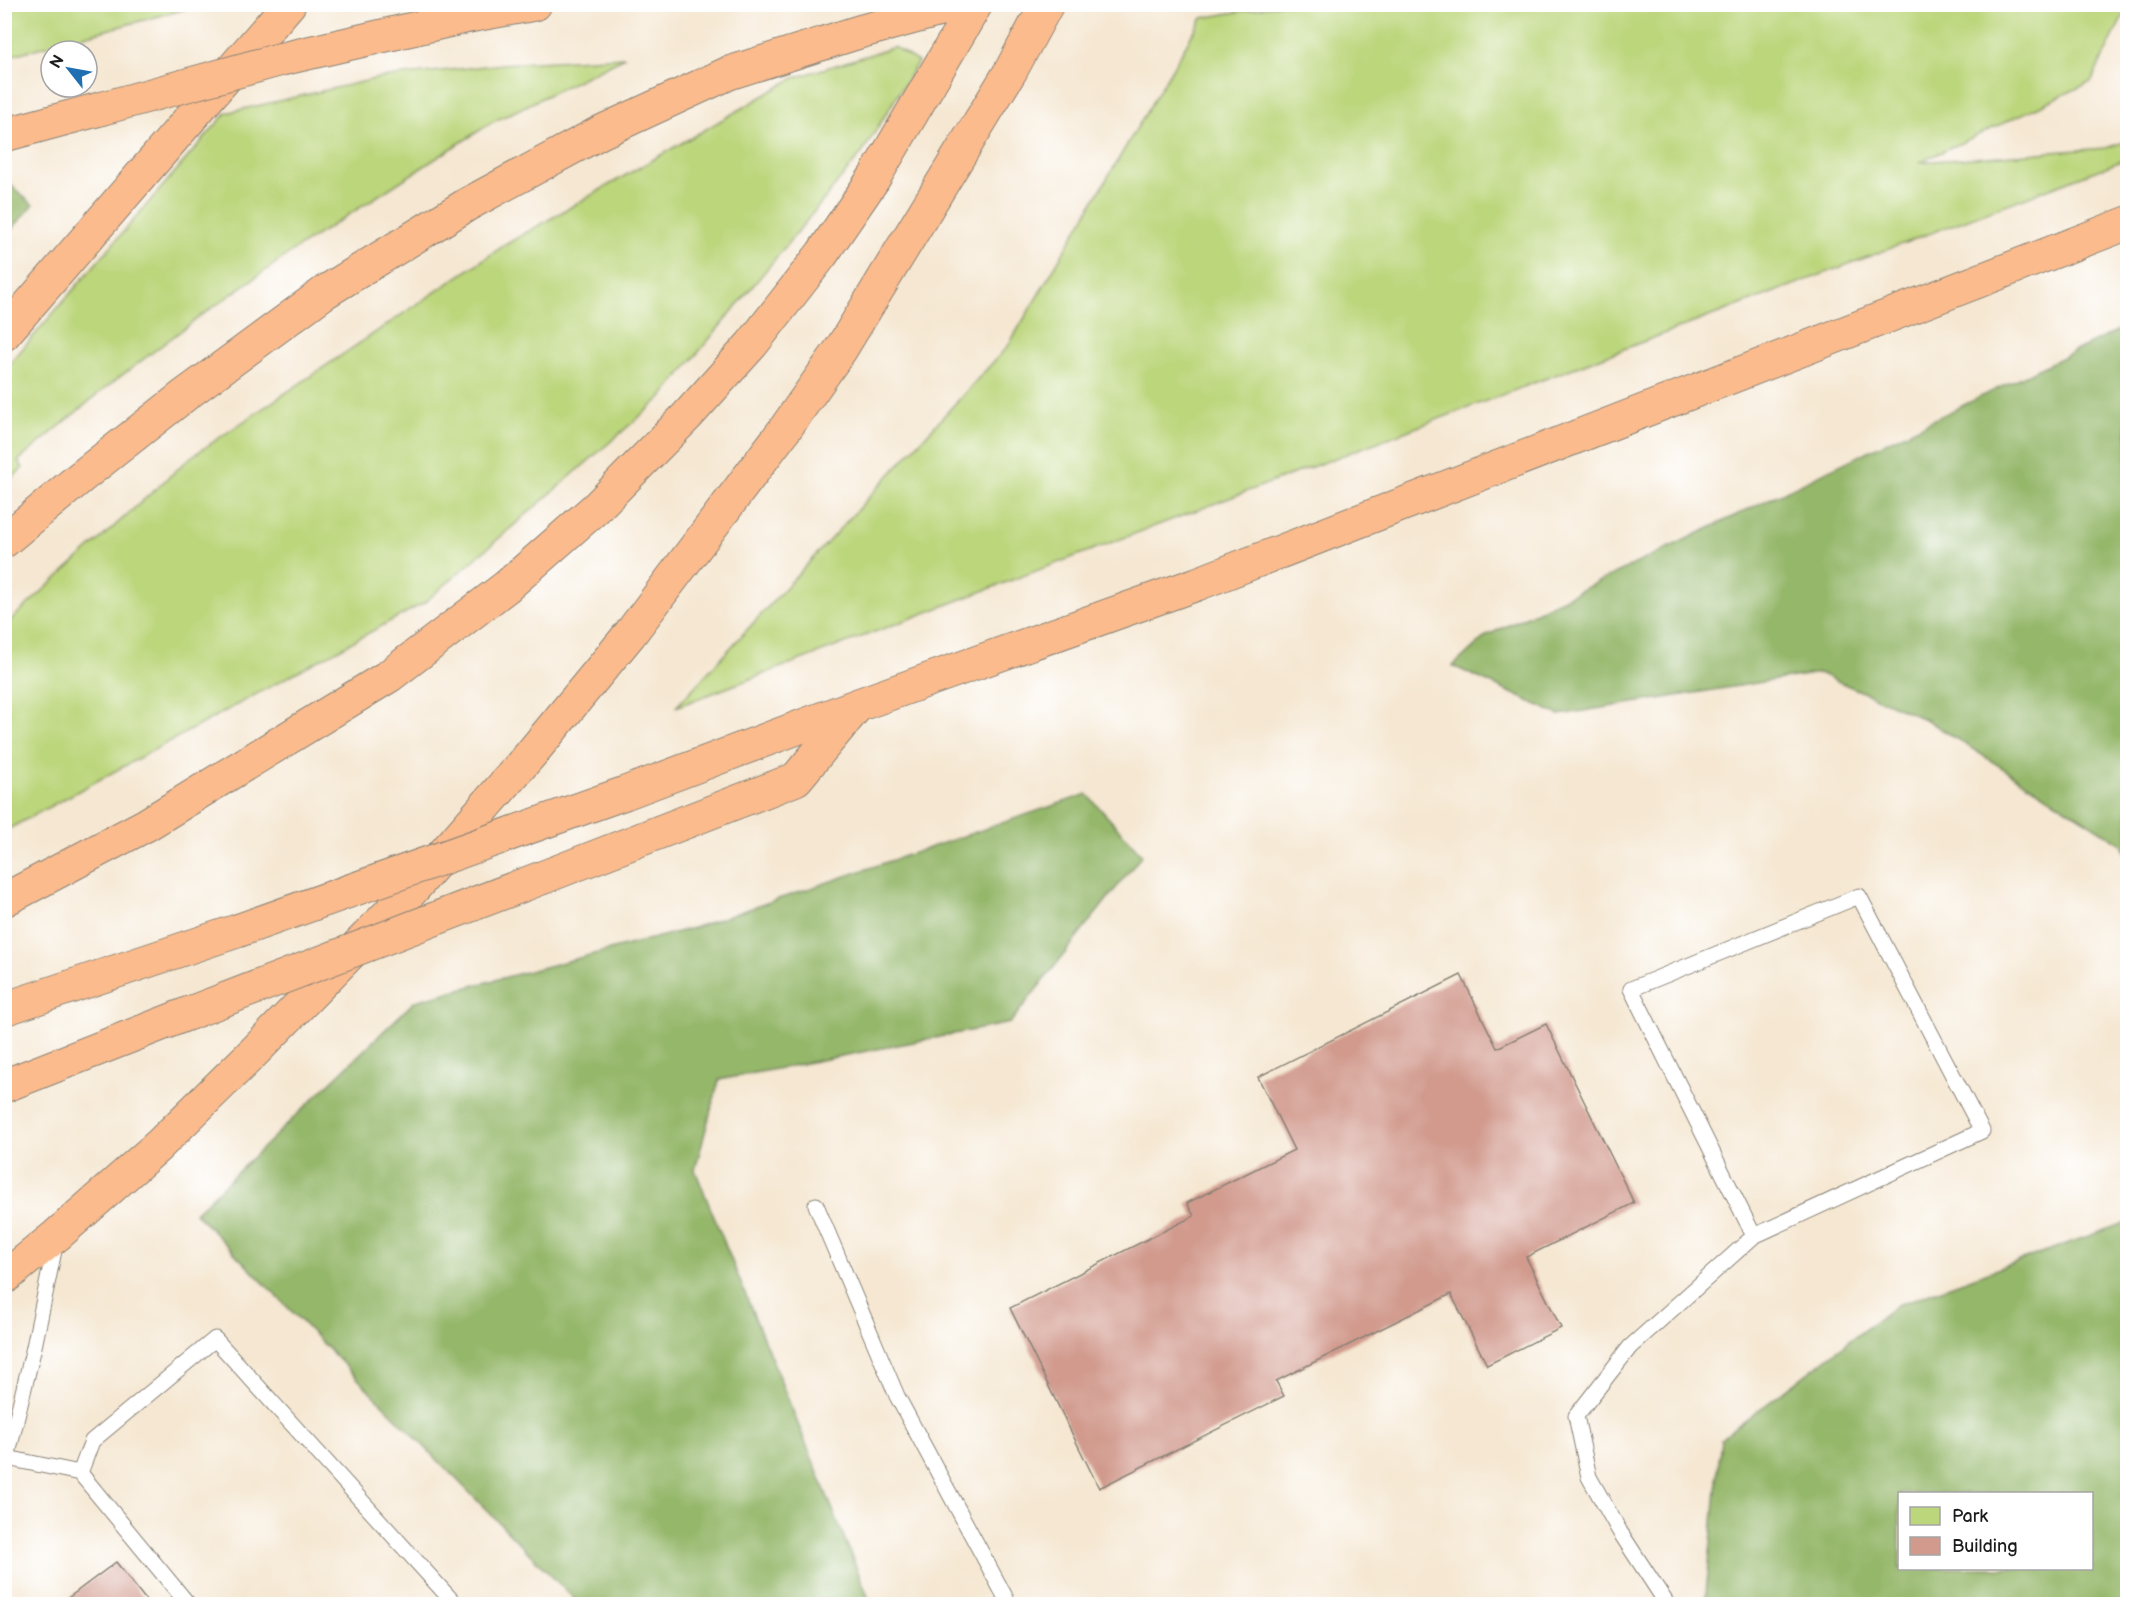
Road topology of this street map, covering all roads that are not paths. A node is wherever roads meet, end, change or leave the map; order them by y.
1 (289, 4) edge
2 (536, 4) edge
3 (962, 4) edge
4 (976, 4) edge
5 (1047, 4) edge
6 (4, 135) edge
7 (2127, 223) edge
8 (4, 334) edge
9 (4, 541) edge
10 (858, 705) junction
11 (4, 900) edge
12 (4, 1009) edge
13 (4, 1086) edge
14 (816, 1205) dead end
15 (57, 1235) junction
16 (1754, 1236) junction
17 (4, 1278) edge
18 (6, 1463) edge
19 (80, 1473) junction
20 (188, 1605) edge
21 (455, 1605) edge
22 (1009, 1605) edge
23 (1667, 1605) edge

1 - 8 highway
2 - 6 highway, bridge
3 - 9 highway
4 - 11 highway
5 - 15 highway
7 - 10 highway
10 - 12 highway, bridge
10 - 13 highway, bridge
14 - 22 lane
15 - 17 highway
15 - 18 lane
16 - 16 lane
16 - 23 lane
18 - 19 lane
19 - 20 lane
19 - 21 lane

